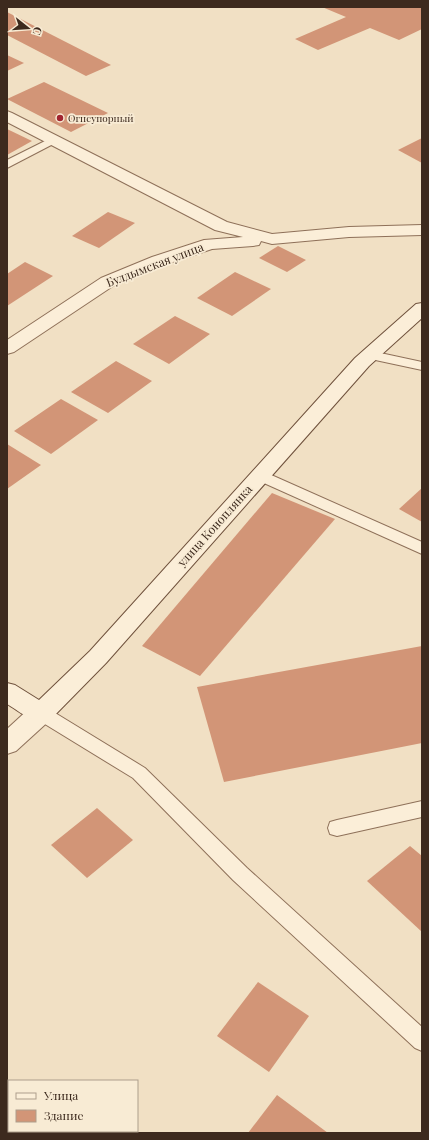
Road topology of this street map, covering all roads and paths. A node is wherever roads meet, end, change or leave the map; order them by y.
1 (7, 116) edge
2 (53, 140) junction
3 (7, 165) edge
4 (422, 230) edge
5 (272, 239) junction
6 (422, 308) edge
7 (7, 348) edge
8 (371, 355) junction
9 (422, 366) edge
10 (260, 475) junction
11 (422, 548) edge
12 (7, 692) edge
13 (41, 713) junction
14 (7, 744) edge
15 (422, 809) edge
16 (337, 828) dead end
17 (422, 1041) edge

1 - 2 street
2 - 3 lane
2 - 5 street
4 - 5 street, Булдымская улица
5 - 7 street, Булдымская улица
6 - 8 street, улица Коноплянка
8 - 9 lane
8 - 10 street, улица Коноплянка
10 - 11 lane
10 - 13 street, улица Коноплянка
12 - 13 street
13 - 14 street, улица Коноплянка
13 - 17 lane
15 - 16 lane

